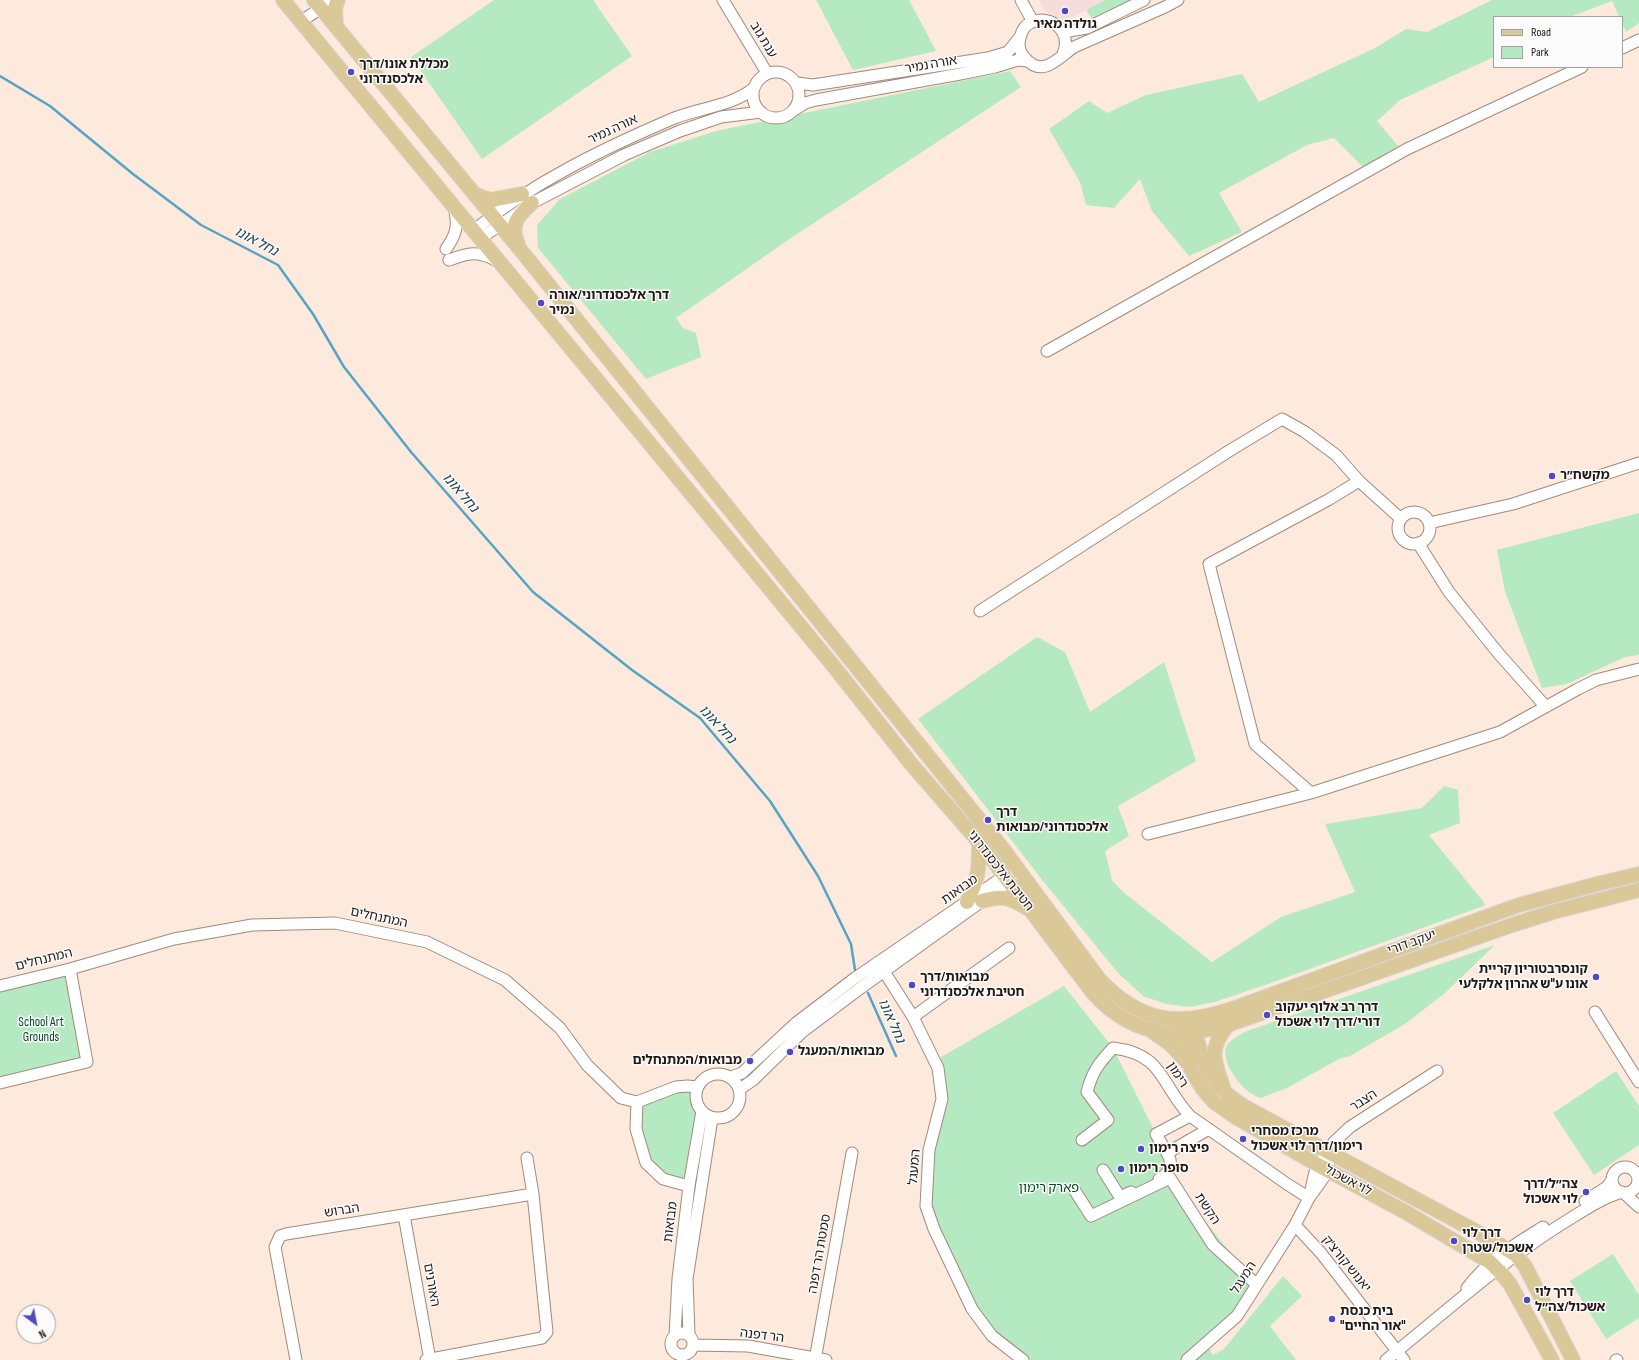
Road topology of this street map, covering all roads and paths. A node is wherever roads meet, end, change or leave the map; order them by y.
1 (283, 0) edge
2 (333, 0) edge
3 (338, 0) edge
4 (723, 0) edge
5 (1021, 0) edge
6 (1144, 0) edge
7 (1178, 0) edge
8 (318, 4) edge
9 (300, 22) junction
10 (1033, 22) junction
11 (336, 26) junction
12 (1063, 32) junction
13 (1020, 37) junction
14 (1639, 40) edge
15 (1623, 48) edge
16 (1063, 54) junction
17 (1027, 61) junction
18 (1580, 68) edge
19 (767, 73) junction
20 (797, 83) junction
21 (754, 88) junction
22 (794, 110) junction
23 (761, 112) junction
24 (472, 193) junction
25 (527, 198) junction
26 (454, 205) junction
27 (495, 220) junction
28 (477, 234) junction
29 (519, 248) junction
30 (446, 249) dead end
31 (449, 260) dead end
32 (502, 263) junction
33 (1047, 351) dead end
34 (1639, 463) edge
35 (1359, 481) junction
36 (1401, 519) junction
37 (1429, 523) junction
38 (1418, 543) junction
39 (980, 611) dead end
40 (1639, 669) edge
41 (1546, 707) junction
42 (1311, 793) junction
43 (1148, 834) dead end
44 (979, 842) junction
45 (1018, 868) junction
46 (1639, 874) edge
47 (1007, 878) junction
48 (1639, 890) edge
49 (982, 901) junction
50 (967, 902) junction
51 (1030, 910) junction
52 (1009, 948) dead end
53 (881, 967) junction
54 (70, 969) junction
55 (0, 986) edge
56 (1595, 1012) dead end
57 (912, 1017) junction
58 (1188, 1019) junction
59 (1228, 1025) junction
60 (1144, 1028) junction
61 (1189, 1033) junction
62 (1192, 1069) junction
63 (1437, 1071) dead end
64 (731, 1077) junction
65 (1639, 1082) edge
66 (0, 1083) edge
67 (698, 1087) junction
68 (740, 1089) junction
69 (1226, 1094) junction
70 (637, 1102) junction
71 (702, 1111) junction
72 (1190, 1116) junction
73 (712, 1118) junction
74 (1209, 1129) junction
75 (1082, 1140) dead end
76 (1329, 1152) junction
77 (852, 1153) dead end
78 (1167, 1153) junction
79 (527, 1158) dead end
80 (1323, 1168) junction
81 (1635, 1168) edge
82 (1103, 1170) dead end
83 (1612, 1180) junction
84 (1637, 1185) edge
85 (689, 1186) junction
86 (1074, 1192) dead end
87 (1623, 1193) junction
88 (533, 1194) junction
89 (1309, 1198) junction
90 (1639, 1202) edge
91 (1639, 1207) edge
92 (404, 1215) junction
93 (1295, 1224) junction
94 (1504, 1259) junction
95 (1256, 1284) junction
96 (675, 1336) junction
97 (690, 1348) edge
98 (1400, 1356) edge
99 (678, 1357) edge
100 (819, 1359) edge
101 (296, 1360) edge
102 (429, 1360) edge
103 (1023, 1360) edge
104 (1187, 1360) edge
105 (1386, 1360) edge
106 (1552, 1360) edge
107 (1573, 1360) edge

1 - 9 main road, חטיבת אלכסנדרוני
2 - 8 street
3 - 11 main road
4 - 19 street, ענת גוב
5 - 10 street
6 - 12 street
7 - 16 street
8 - 9 street
8 - 11 main road, חטיבת אלכסנדרוני
9 - 26 main road, חטיבת אלכסנדרוני
10 - 12 street
10 - 13 street
11 - 24 main road, חטיבת אלכסנדרוני
12 - 16 street
13 - 17 street
13 - 20 street, אורה נמיר
14 - 15 street
16 - 17 street
17 - 22 street, אורה נמיר
18 - 33 street
19 - 20 street
19 - 21 street
20 - 22 street
21 - 23 street
21 - 25 street, אורה נמיר
22 - 23 street
23 - 25 street, אורה נמיר
24 - 25 main road
24 - 27 main road, חטיבת אלכסנדרוני
25 - 27 street, אורה נמיר
25 - 29 main road
26 - 28 main road, חטיבת אלכסנדרוני
26 - 30 street
27 - 28 street, אורה נמיר
27 - 29 main road, חטיבת אלכסנדרוני
28 - 32 main road, חטיבת אלכסנדרוני
29 - 45 main road, חטיבת אלכסנדרוני
31 - 32 street
32 - 44 main road, חטיבת אלכסנדרוני
34 - 37 street
35 - 36 street
35 - 39 street
35 - 42 street
36 - 37 street
36 - 38 street
37 - 38 street
38 - 41 street
40 - 41 street
41 - 42 street
42 - 43 street
44 - 47 main road, חטיבת אלכסנדרוני
44 - 50 main road
45 - 47 street, מבואות
45 - 58 main road, חטיבת אלכסנדרוני
46 - 58 main road, יעקב דורי
47 - 49 street, מבואות
47 - 50 street, מבואות
47 - 51 main road, חטיבת אלכסנדרוני
48 - 59 main road, יעקב דורי
49 - 51 main road
49 - 53 street, מבואות
50 - 53 street, מבואות
51 - 60 main road, חטיבת אלכסנדרוני
52 - 57 street
53 - 57 street, המעגל
53 - 64 street, מבואות
53 - 68 street, מבואות
54 - 55 street, המתנחלים
54 - 66 street
54 - 70 street, המתנחלים
56 - 65 street
57 - 103 street, המעגל
58 - 61 main road
59 - 61 main road, יעקב דורי
59 - 69 main road
60 - 61 main road, חטיבת אלכסנדרוני
60 - 62 main road
61 - 62 main road, לוי אשכול
61 - 69 main road, לוי אשכול
62 - 80 main road, לוי אשכול
63 - 76 street, הצבר
64 - 67 street
64 - 68 street
67 - 70 street
67 - 71 street
68 - 73 street
69 - 76 main road, לוי אשכול
70 - 85 street
71 - 73 street
71 - 85 street, מבואות
72 - 74 street, רימון
72 - 75 street, רימון
72 - 78 street
73 - 97 street, מבואות
74 - 78 street
74 - 89 street, רימון
76 - 80 street, המעגל
76 - 94 main road, לוי אשכול
77 - 100 street, סמטת הר דפנה
78 - 82 street
79 - 88 street
80 - 89 street, המעגל
80 - 94 main road, לוי אשכול
81 - 83 street
81 - 84 street
83 - 87 street
83 - 94 street
84 - 87 street
84 - 90 street
85 - 96 street, מבואות
86 - 95 street, הקשת
87 - 91 street
87 - 94 street
88 - 92 street, הברוש
88 - 102 street
89 - 93 street, המעגל
92 - 101 street, הברוש
92 - 102 street, האורנים
93 - 95 street, המעגל
93 - 98 street, יאנוש קורצ'ק
94 - 98 street
94 - 106 main road, לוי אשכול
94 - 107 main road, לוי אשכול
95 - 104 street, המעגל
96 - 97 street
96 - 99 street
97 - 99 street
97 - 100 street, הר דפנה
98 - 105 street

